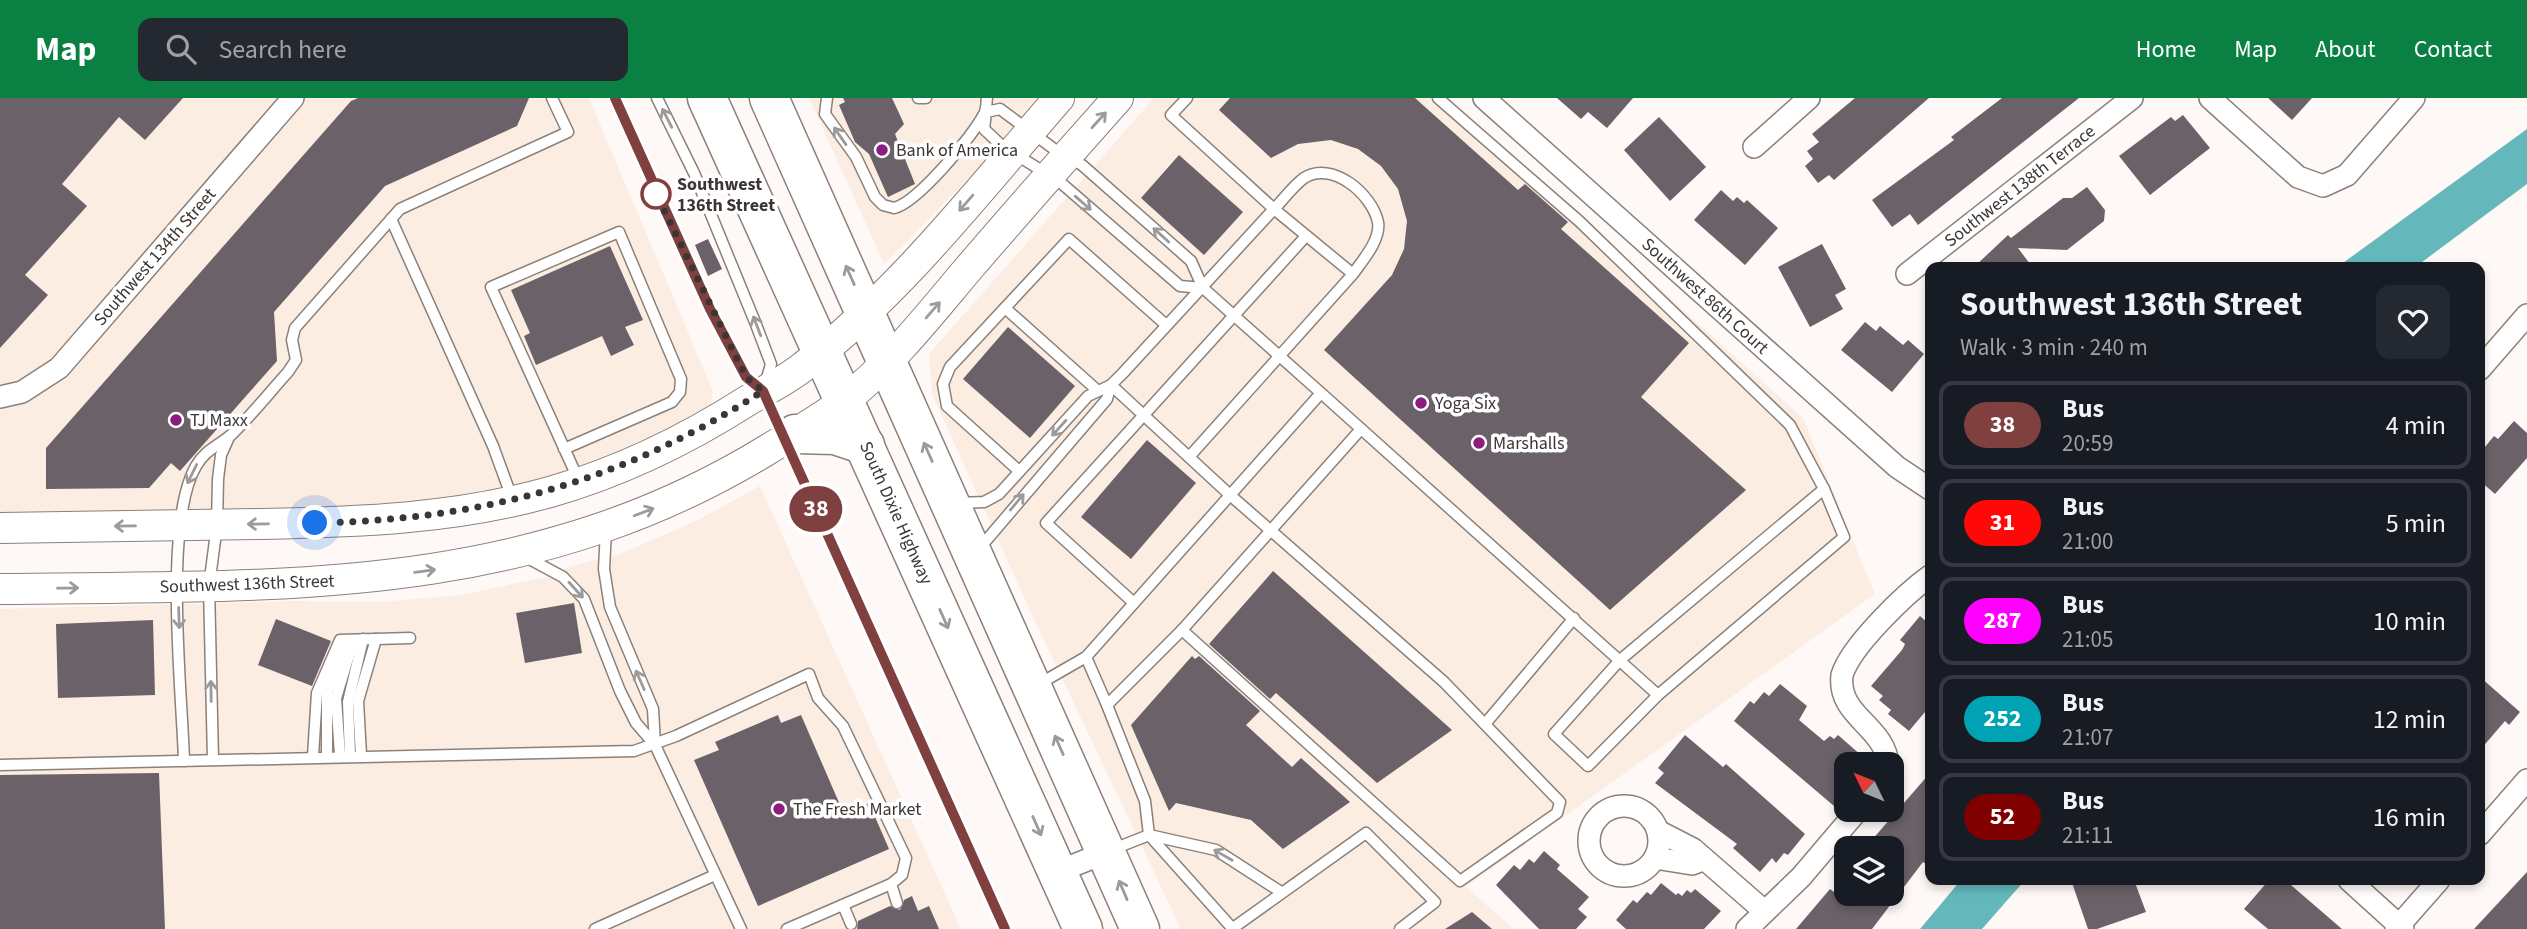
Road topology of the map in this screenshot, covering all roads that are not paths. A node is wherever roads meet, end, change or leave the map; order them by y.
1 (293, 98) edge
2 (552, 98) edge
3 (615, 98) edge
4 (657, 98) edge
5 (707, 98) edge
6 (769, 98) edge
7 (827, 98) edge
8 (918, 98) edge
9 (926, 98) edge
10 (987, 98) edge
11 (1059, 98) edge
12 (1118, 98) edge
13 (1187, 98) edge
14 (1438, 98) edge
15 (1483, 98) edge
16 (1809, 98) edge
17 (2132, 98) edge
18 (2210, 98) edge
19 (2414, 98) edge
20 (986, 112) junction
21 (1020, 141) junction
22 (1754, 147) dead end
23 (1057, 166) junction
24 (1274, 209) junction
25 (391, 219) junction
26 (1306, 236) junction
27 (1353, 274) junction
28 (1907, 274) dead end
29 (1203, 288) junction
30 (1005, 308) junction
31 (867, 312) junction
32 (2527, 315) edge
33 (1235, 316) junction
34 (1165, 324) junction
35 (822, 351) junction
36 (1279, 356) junction
37 (887, 360) junction
38 (2485, 363) edge
39 (1111, 385) junction
40 (763, 391) junction
41 (1098, 391) junction
42 (1321, 393) junction
43 (2, 397) edge
44 (845, 400) junction
45 (1144, 415) junction
46 (1361, 429) junction
47 (229, 437) junction
48 (790, 437) junction
49 (865, 445) junction
50 (564, 449) junction
51 (1189, 457) junction
52 (1019, 471) junction
53 (580, 482) junction
54 (1925, 486) edge
55 (1824, 489) junction
56 (1230, 495) junction
57 (950, 500) junction
58 (513, 501) junction
59 (179, 525) junction
60 (217, 525) junction
61 (606, 527) junction
62 (0, 528) edge
63 (1270, 530) junction
64 (519, 553) junction
65 (974, 555) junction
66 (1925, 580) edge
67 (178, 586) junction
68 (209, 586) junction
69 (0, 589) edge
70 (1134, 603) junction
71 (1574, 618) junction
72 (1182, 630) junction
73 (410, 638) dead end
74 (355, 639) junction
75 (376, 639) junction
76 (1086, 657) junction
77 (1620, 660) junction
78 (1033, 687) junction
79 (1658, 695) junction
80 (1107, 705) junction
81 (1485, 724) junction
82 (655, 745) junction
83 (1886, 752) edge
84 (351, 755) junction
85 (313, 756) junction
86 (327, 756) junction
87 (213, 760) junction
88 (184, 761) junction
89 (0, 765) edge
90 (2527, 780) edge
91 (1848, 822) edge
92 (2485, 828) edge
93 (1658, 831) junction
94 (1149, 835) junction
95 (1107, 852) junction
96 (1655, 858) junction
97 (1703, 860) junction
98 (1057, 872) junction
99 (715, 875) junction
100 (891, 884) junction
101 (2354, 885) edge
102 (2435, 885) edge
103 (1280, 892) junction
104 (897, 903) dead end
105 (844, 905) junction
106 (1763, 911) junction
107 (851, 924) dead end
108 (2400, 928) edge
109 (596, 929) edge
110 (741, 929) edge
111 (789, 929) edge
112 (1005, 929) edge
113 (1083, 929) edge
114 (1140, 929) edge
115 (1233, 929) edge
116 (1400, 929) edge
117 (1747, 929) edge

1 - 43 street, Southwest 134th Street
2 - 25 lane
3 - 40 lane
40 -> 4 lane
5 - 35 highway, South Dixie Highway
31 -> 6 highway
20 -> 7 lane
8 - 9 lane
10 - 20 lane
11 - 21 street
23 -> 12 street, Southwest 136th Street
13 - 24 lane
14 - 55 lane
15 - 54 street, Southwest 86th Court
16 - 22 street
17 - 28 street, Southwest 138th Terrace
18 - 19 street
20 - 21 lane
20 - 21 lane
21 - 23 lane
21 - 23 lane
21 -> 31 street
23 -> 29 lane
29 -> 23 lane
37 -> 23 street, Southwest 136th Street
24 - 26 lane
24 - 27 lane
24 - 29 lane
25 - 47 lane
25 - 58 lane
26 - 27 lane
26 - 33 lane
27 - 36 lane
29 - 33 lane
29 - 34 lane
30 - 34 lane
30 - 41 lane
30 - 52 lane
31 - 35 street
31 - 37 highway
32 - 38 street
33 - 36 lane
33 - 45 lane
34 - 39 lane
35 - 40 street
35 - 44 highway, South Dixie Highway
36 - 42 lane
36 - 51 lane
37 - 44 street, Southwest 136th Street
57 -> 37 highway
39 - 41 lane
39 - 45 lane
65 -> 39 lane
40 - 48 lane
40 - 53 street
41 -> 52 lane
42 - 46 lane
42 - 56 lane
44 - 48 street, Southwest 136th Street
44 - 49 highway, South Dixie Highway
45 - 51 lane
45 - 70 lane
46 - 63 lane
46 - 71 lane
47 -> 59 lane
47 - 60 lane
48 - 49 highway
61 -> 48 street, Southwest 136th Street
48 - 112 lane
49 -> 98 highway, South Dixie Highway
50 - 50 lane
50 - 53 lane
51 - 56 lane
52 - 57 lane
53 - 58 street
55 - 77 lane
55 - 79 lane
56 - 63 lane
56 - 70 lane
57 - 65 highway
58 -> 60 street
59 - 60 street
59 -> 62 street
59 - 67 lane
60 - 68 lane
61 - 64 street, Southwest 136th Street
82 -> 61 lane
63 - 72 lane
63 - 81 lane
68 -> 64 street, Southwest 136th Street
64 -> 82 lane
65 - 78 highway
66 - 83 street
67 - 68 street, Southwest 136th Street
69 -> 67 street, Southwest 136th Street
67 -> 88 lane
87 -> 68 lane
70 - 76 lane
71 - 77 lane
71 - 81 lane
72 - 80 lane
72 - 81 lane
73 - 75 lane
74 - 75 lane
74 - 84 lane
74 - 85 lane
74 - 86 lane
75 - 84 lane
76 - 78 lane
76 - 80 lane
77 - 79 lane
77 - 79 lane
95 -> 78 highway
80 - 94 lane
82 - 84 lane
82 - 99 lane
82 - 100 lane
84 - 86 lane
85 - 86 lane
85 - 87 lane
87 - 88 lane
88 - 89 lane
90 - 92 street
91 - 106 street
93 - 96 street
93 - 96 street
93 - 97 street
94 - 95 lane
103 -> 94 lane
94 - 115 lane
95 - 98 street
114 -> 95 highway
96 - 97 street
97 - 106 street
98 - 113 highway, South Dixie Highway
99 - 109 lane
99 - 110 lane
100 - 104 lane
100 - 105 lane
101 - 108 street
102 - 108 street
103 - 115 lane
103 - 116 lane
105 - 107 lane
105 - 111 lane
106 - 117 street

